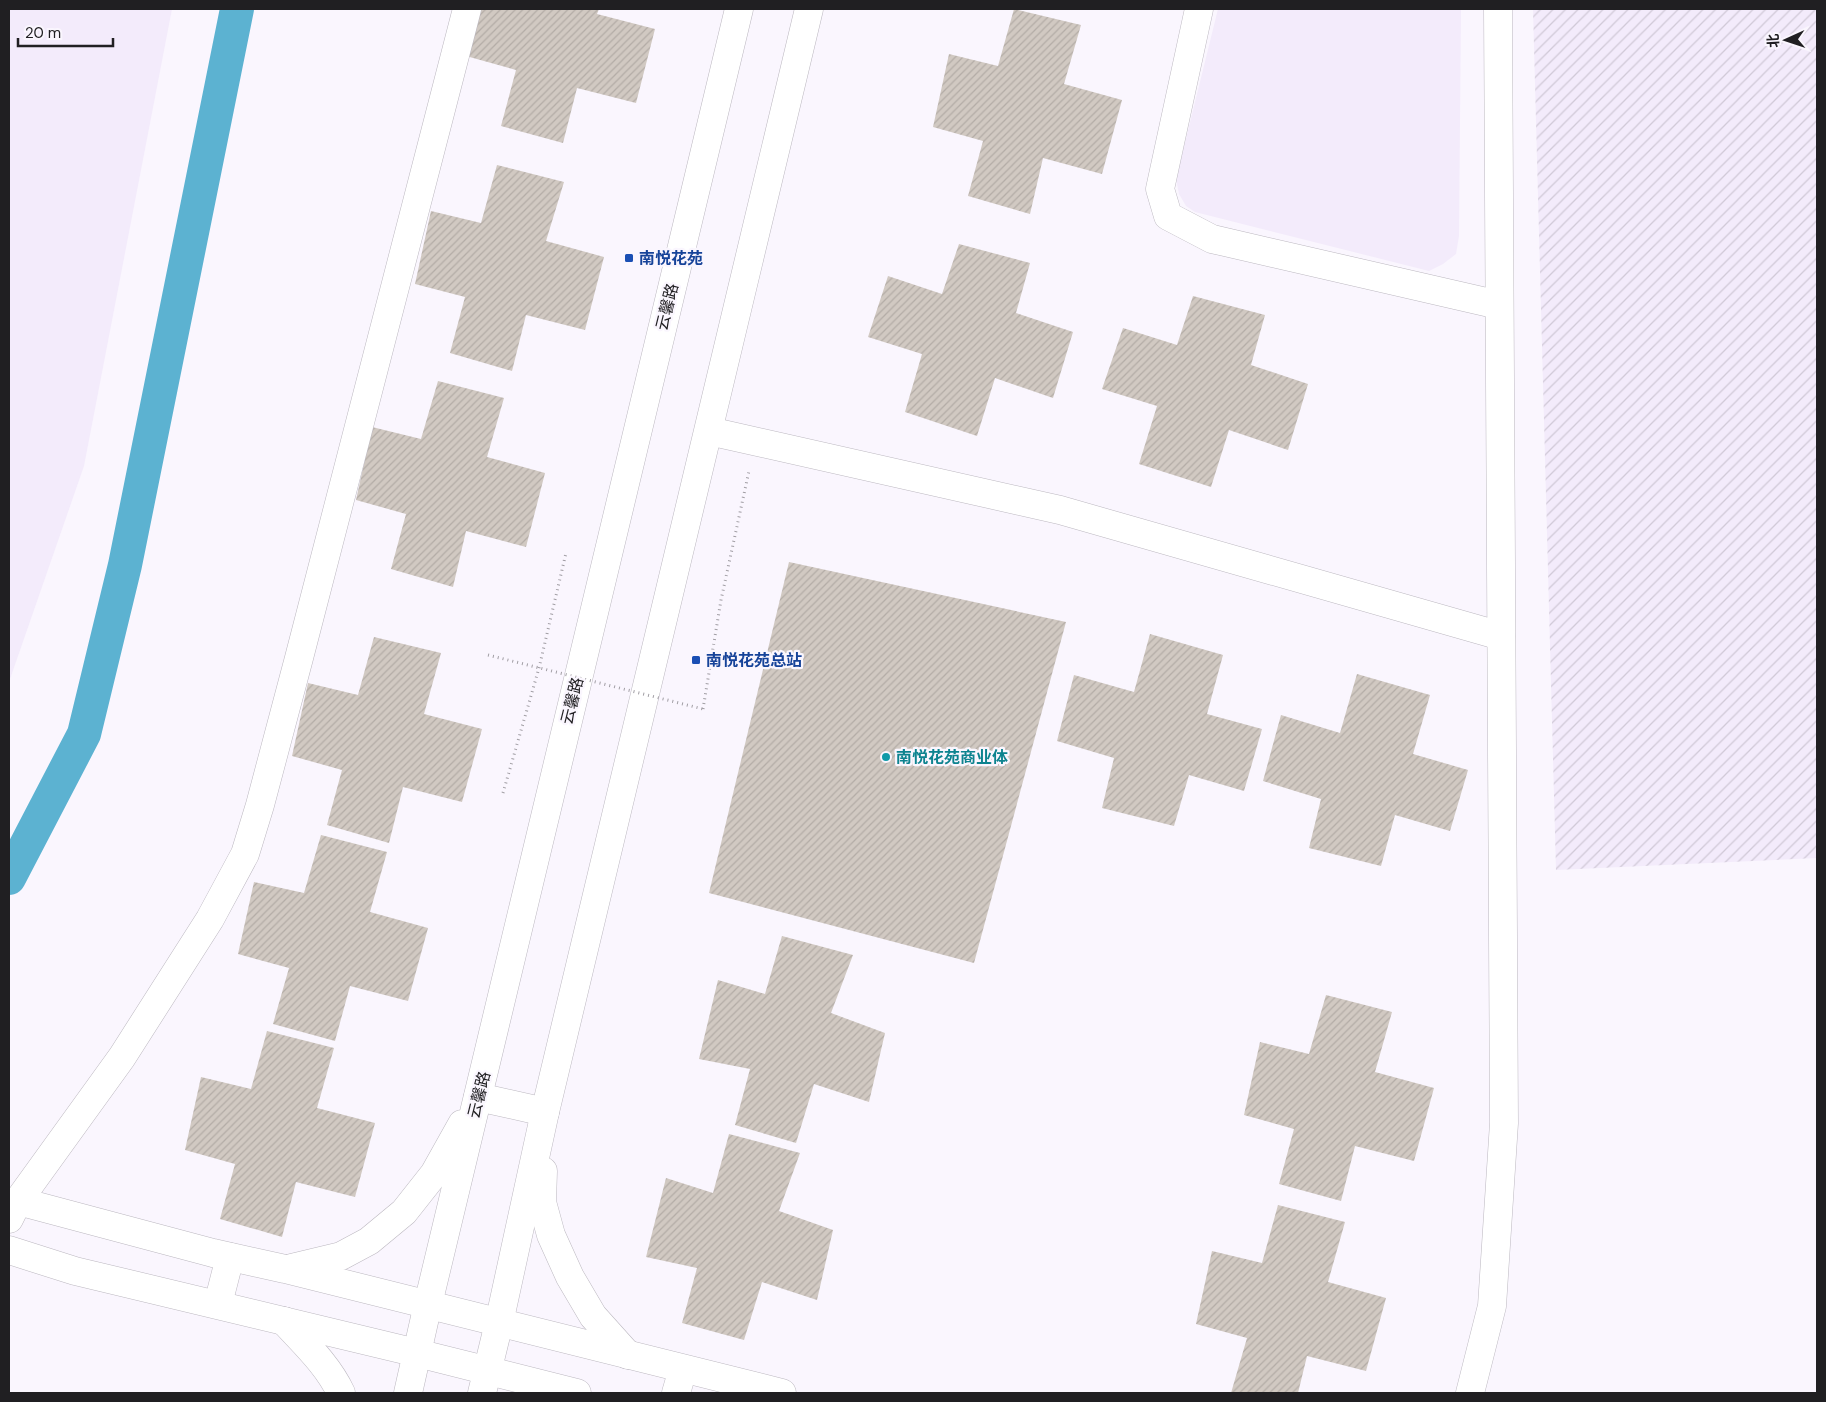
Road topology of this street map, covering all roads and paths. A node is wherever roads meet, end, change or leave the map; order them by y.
1 (467, 9) edge
2 (738, 9) edge
3 (809, 9) edge
4 (1199, 9) edge
5 (1498, 9) edge
6 (1499, 305) junction
7 (709, 431) junction
8 (756, 441) junction
9 (566, 553) dead end
10 (1501, 636) junction
11 (488, 655) dead end
12 (539, 668) junction
13 (503, 793) dead end
14 (478, 1097) junction
15 (545, 1112) junction
16 (13, 1210) edge
17 (9, 1250) edge
18 (230, 1257) junction
19 (285, 1269) junction
20 (218, 1304) junction
21 (428, 1304) junction
22 (284, 1321) junction
23 (499, 1323) junction
24 (417, 1353) junction
25 (628, 1355) junction
26 (680, 1381) edge
27 (484, 1382) edge
28 (341, 1393) edge
29 (408, 1393) edge
30 (577, 1393) edge
31 (782, 1393) edge
32 (1470, 1393) edge

1 - 16 street
2 - 14 street, 云馨路
3 - 7 street
4 - 6 street
5 - 6 street
6 - 10 street
7 - 8 street
7 - 15 street
8 - 10 street
8 - 12 path, bridge
9 - 12 path
10 - 32 street
11 - 12 path, bridge
12 - 13 path
14 - 15 street
14 - 19 street
14 - 21 street, 云馨路
15 - 23 street
15 - 25 street
16 - 18 street
17 - 20 street
18 - 19 street
18 - 20 street
19 - 21 street
20 - 22 street
21 - 23 street
21 - 24 street, 云馨路
22 - 24 street
22 - 28 street
23 - 25 street
23 - 27 street
24 - 27 street
24 - 29 street, 云馨路
25 - 26 street
26 - 31 street
27 - 30 street

